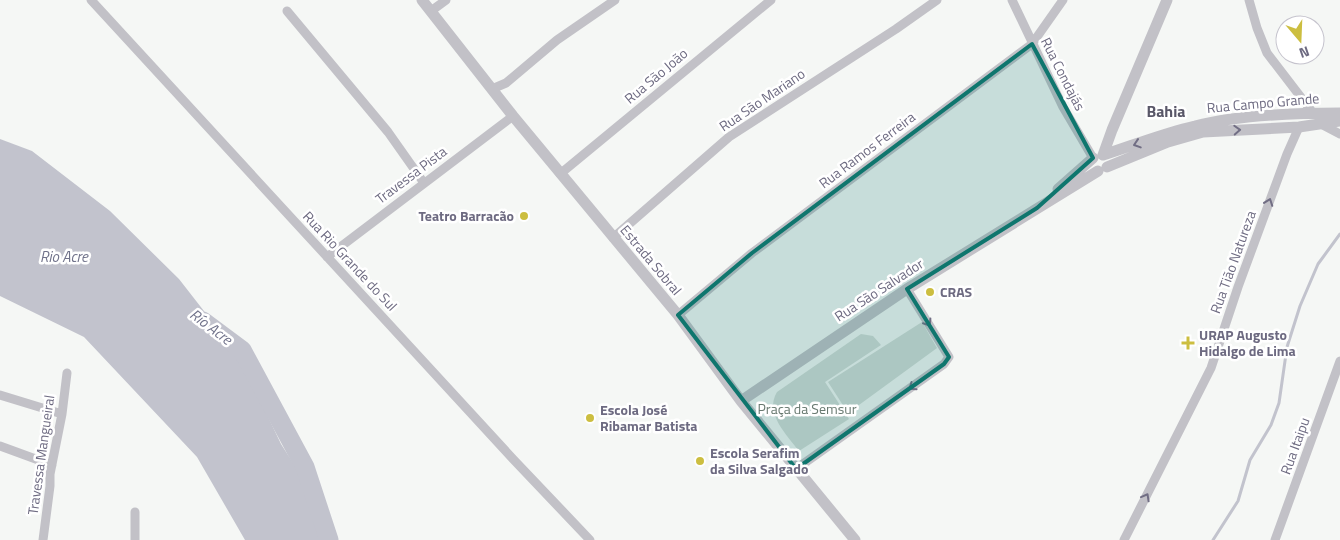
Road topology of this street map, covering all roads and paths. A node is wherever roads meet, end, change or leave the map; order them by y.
1 (91, 0) edge
2 (422, 0) edge
3 (446, 0) edge
4 (615, 0) edge
5 (770, 0) edge
6 (937, 0) edge
7 (1012, 0) edge
8 (1063, 0) edge
9 (1167, 0) edge
10 (1249, 0) edge
11 (287, 11) dead end
12 (431, 12) junction
13 (1032, 44) junction
14 (492, 90) junction
15 (1340, 112) edge
16 (1313, 113) junction
17 (513, 116) junction
18 (1340, 121) edge
19 (1321, 124) junction
20 (1299, 127) junction
21 (1340, 134) edge
22 (1098, 156) junction
23 (1103, 169) junction
24 (560, 174) junction
25 (424, 183) junction
26 (1036, 208) junction
27 (613, 238) junction
28 (327, 257) junction
29 (907, 289) junction
30 (678, 315) junction
31 (1340, 361) edge
32 (67, 374) dead end
33 (0, 395) edge
34 (741, 401) junction
35 (62, 414) junction
36 (0, 446) edge
37 (52, 465) junction
38 (796, 469) junction
39 (135, 512) dead end
40 (43, 540) edge
41 (135, 540) edge
42 (590, 540) edge
43 (854, 540) edge
44 (1124, 540) edge
45 (1275, 540) edge

1 - 28 street, Rua Rio Grande do Sul
2 - 12 street, Estrada Sobral
3 - 12 street
4 - 14 street
5 - 24 street, Rua São João
6 - 27 street, Rua São Mariano
7 - 13 street, Rua Condajás
8 - 13 street, Rua Ramos Ferreira
9 - 22 street
10 - 16 street
11 - 25 street
12 - 14 street, Estrada Sobral
13 - 22 street, Rua Condajás
13 - 30 street, Rua Ramos Ferreira
14 - 17 street, Estrada Sobral
15 - 16 street, Rua Campo Grande
16 - 19 street
16 -> 22 street, Rua Campo Grande
17 - 24 street, Estrada Sobral
17 - 25 street, Travessa Pista
18 - 19 street, Rua Campo Grande
19 - 20 street, Rua Campo Grande
19 - 21 street
23 -> 20 street, Rua Campo Grande
44 -> 20 street, Rua Tião Natureza
22 - 23 street
22 - 26 street, Rua Campo Grande
23 - 26 street, Rua Campo Grande
24 - 27 street, Estrada Sobral
25 - 28 street, Travessa Pista
26 - 29 street, Rua São Salvador
27 - 30 street, Estrada Sobral
28 - 42 street, Rua Rio Grande do Sul
29 - 34 street, Rua São Salvador
29 -> 38 street
30 - 34 street, Estrada Sobral
31 - 45 street, Rua Itaipu
32 - 35 street, Travessa Mangueiral
33 - 35 street
34 - 38 street, Estrada Sobral
35 - 37 street, Travessa Mangueiral
36 - 37 street
37 - 40 street, Travessa Mangueiral
38 - 43 street, Estrada Sobral
39 - 41 street

